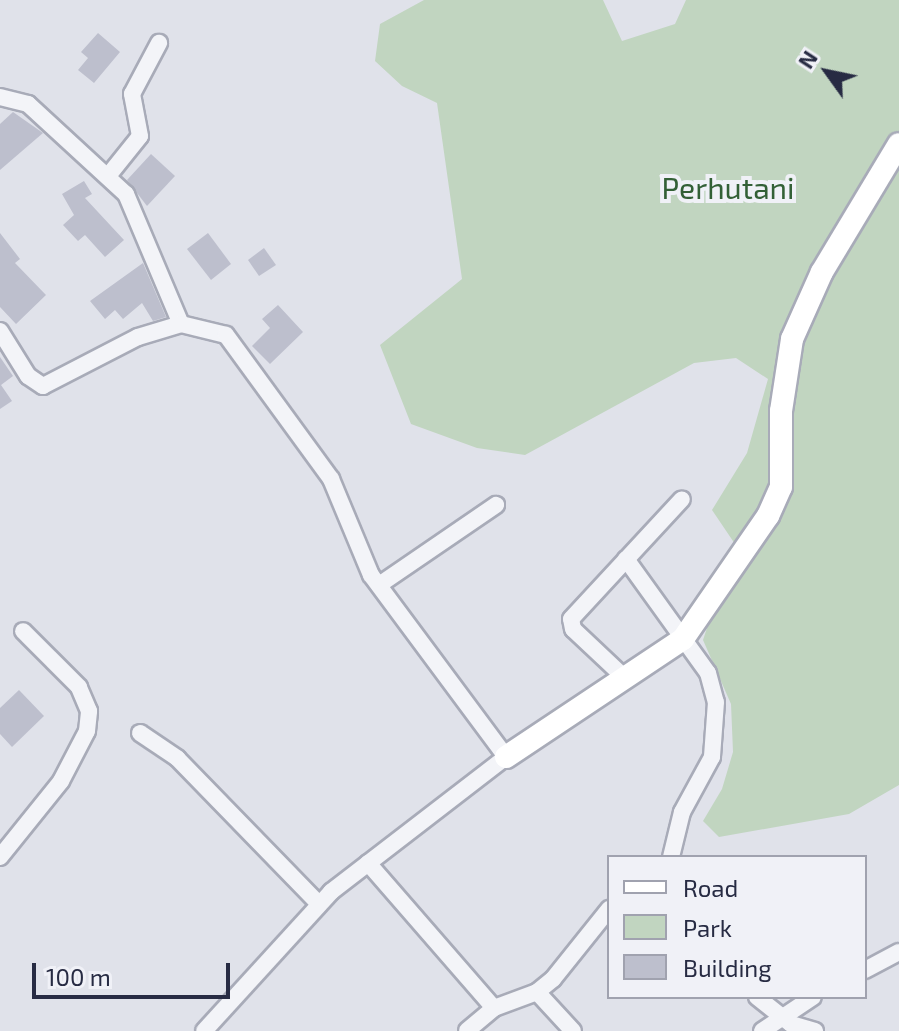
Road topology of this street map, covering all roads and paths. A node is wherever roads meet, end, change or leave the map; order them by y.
1 (159, 43) dead end
2 (0, 97) edge
3 (899, 144) edge
4 (108, 176) junction
5 (181, 324) junction
6 (0, 331) edge
7 (682, 499) dead end
8 (496, 505) dead end
9 (626, 559) junction
10 (379, 585) junction
11 (23, 631) dead end
12 (683, 639) junction
13 (625, 678) junction
14 (140, 733) dead end
15 (506, 757) junction
16 (671, 855) edge
17 (0, 857) edge
18 (368, 863) junction
19 (319, 904) junction
20 (607, 911) edge
21 (899, 952) edge
22 (867, 969) edge
23 (537, 992) junction
24 (760, 999) edge
25 (809, 999) edge
26 (494, 1008) junction
27 (782, 1014) junction
28 (204, 1031) edge
29 (467, 1031) edge
30 (573, 1031) edge
31 (762, 1031) edge
32 (815, 1031) edge

1 - 4 street
2 - 4 street
3 - 12 main road
4 - 5 street
5 - 6 street
5 - 10 street
7 - 9 street
8 - 10 street
9 - 12 street
9 - 13 street
10 - 15 street
11 - 17 street
12 - 13 main road
12 - 16 street
13 - 15 main road
14 - 19 street
15 - 18 street
18 - 19 street
18 - 26 street
19 - 28 street
20 - 23 street
21 - 22 street
23 - 26 street
23 - 30 street
24 - 27 street
25 - 27 street
26 - 29 street
27 - 31 street
27 - 32 street

